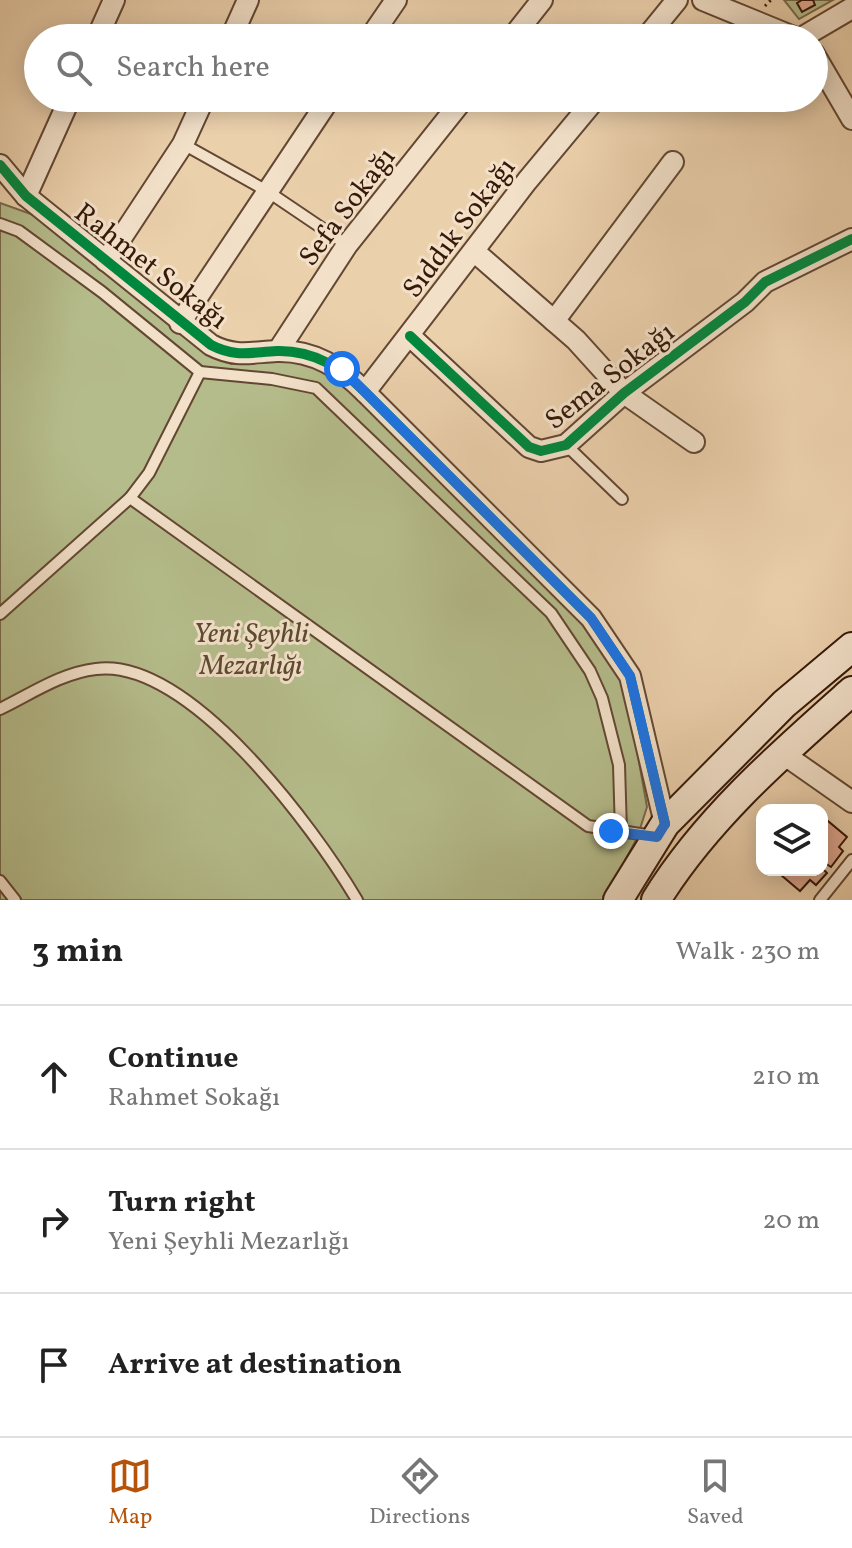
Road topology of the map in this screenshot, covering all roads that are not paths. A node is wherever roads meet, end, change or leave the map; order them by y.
1 (114, 0) edge
2 (248, 0) edge
3 (396, 0) edge
4 (542, 0) edge
5 (677, 0) edge
6 (703, 0) edge
7 (852, 8) edge
8 (103, 24) edge
9 (237, 24) edge
10 (380, 24) edge
11 (523, 24) edge
12 (657, 24) edge
13 (764, 24) edge
14 (824, 24) edge
15 (828, 78) edge
16 (64, 112) edge
17 (198, 112) edge
18 (321, 112) edge
19 (453, 112) edge
20 (584, 112) edge
21 (852, 119) edge
22 (183, 144) junction
23 (673, 162) dead end
24 (0, 165) edge
25 (267, 191) junction
26 (26, 196) junction
27 (0, 224) edge
28 (852, 239) edge
29 (347, 245) junction
30 (475, 252) junction
31 (106, 261) junction
32 (554, 321) junction
33 (180, 323) junction
34 (410, 336) junction
35 (278, 351) junction
36 (200, 372) junction
37 (365, 392) junction
38 (624, 393) junction
39 (694, 442) dead end
40 (566, 445) junction
41 (130, 498) junction
42 (622, 499) dead end
43 (0, 614) edge
44 (852, 647) edge
45 (852, 691) edge
46 (0, 709) edge
47 (755, 733) junction
48 (782, 753) junction
49 (852, 802) edge
50 (661, 830) junction
51 (621, 832) junction
52 (852, 860) edge
53 (0, 881) edge
54 (15, 900) edge
55 (357, 900) edge
56 (618, 900) edge
57 (656, 900) edge
58 (820, 900) edge

1 - 8 street
2 - 9 street
3 - 10 street
4 - 11 street
5 - 12 street
6 - 13 street
7 - 14 street
15 - 21 street
16 - 26 street
17 - 22 street
18 - 25 street
19 - 29 street, Sefa Sokağı
20 - 30 street, Sıddık Sokağı
22 - 25 lane
22 - 31 street
23 - 32 street
24 - 26 street, Rahmet Sokağı
25 - 29 lane
25 - 33 street
26 - 31 street, Rahmet Sokağı
27 - 36 lane
28 - 38 street, Sema Sokağı
29 - 35 street, Sefa Sokağı
30 - 32 street
30 - 34 street, Sıddık Sokağı
31 - 33 street, Rahmet Sokağı
32 - 38 street
33 - 35 street, Rahmet Sokağı
34 - 37 street, Sıddık Sokağı
34 - 40 street, Sema Sokağı
35 - 37 street, Rahmet Sokağı
36 - 41 lane
36 - 51 lane
37 - 50 street, Rahmet Sokağı
38 - 39 street
38 - 40 street, Sema Sokağı
40 - 42 lane
41 - 43 lane
41 - 51 lane
44 - 47 street
45 - 48 street
46 - 55 lane
47 - 48 street
47 - 50 street
48 - 49 street
48 - 57 street
50 - 51 lane
50 - 56 street
52 - 58 lane
53 - 54 lane

